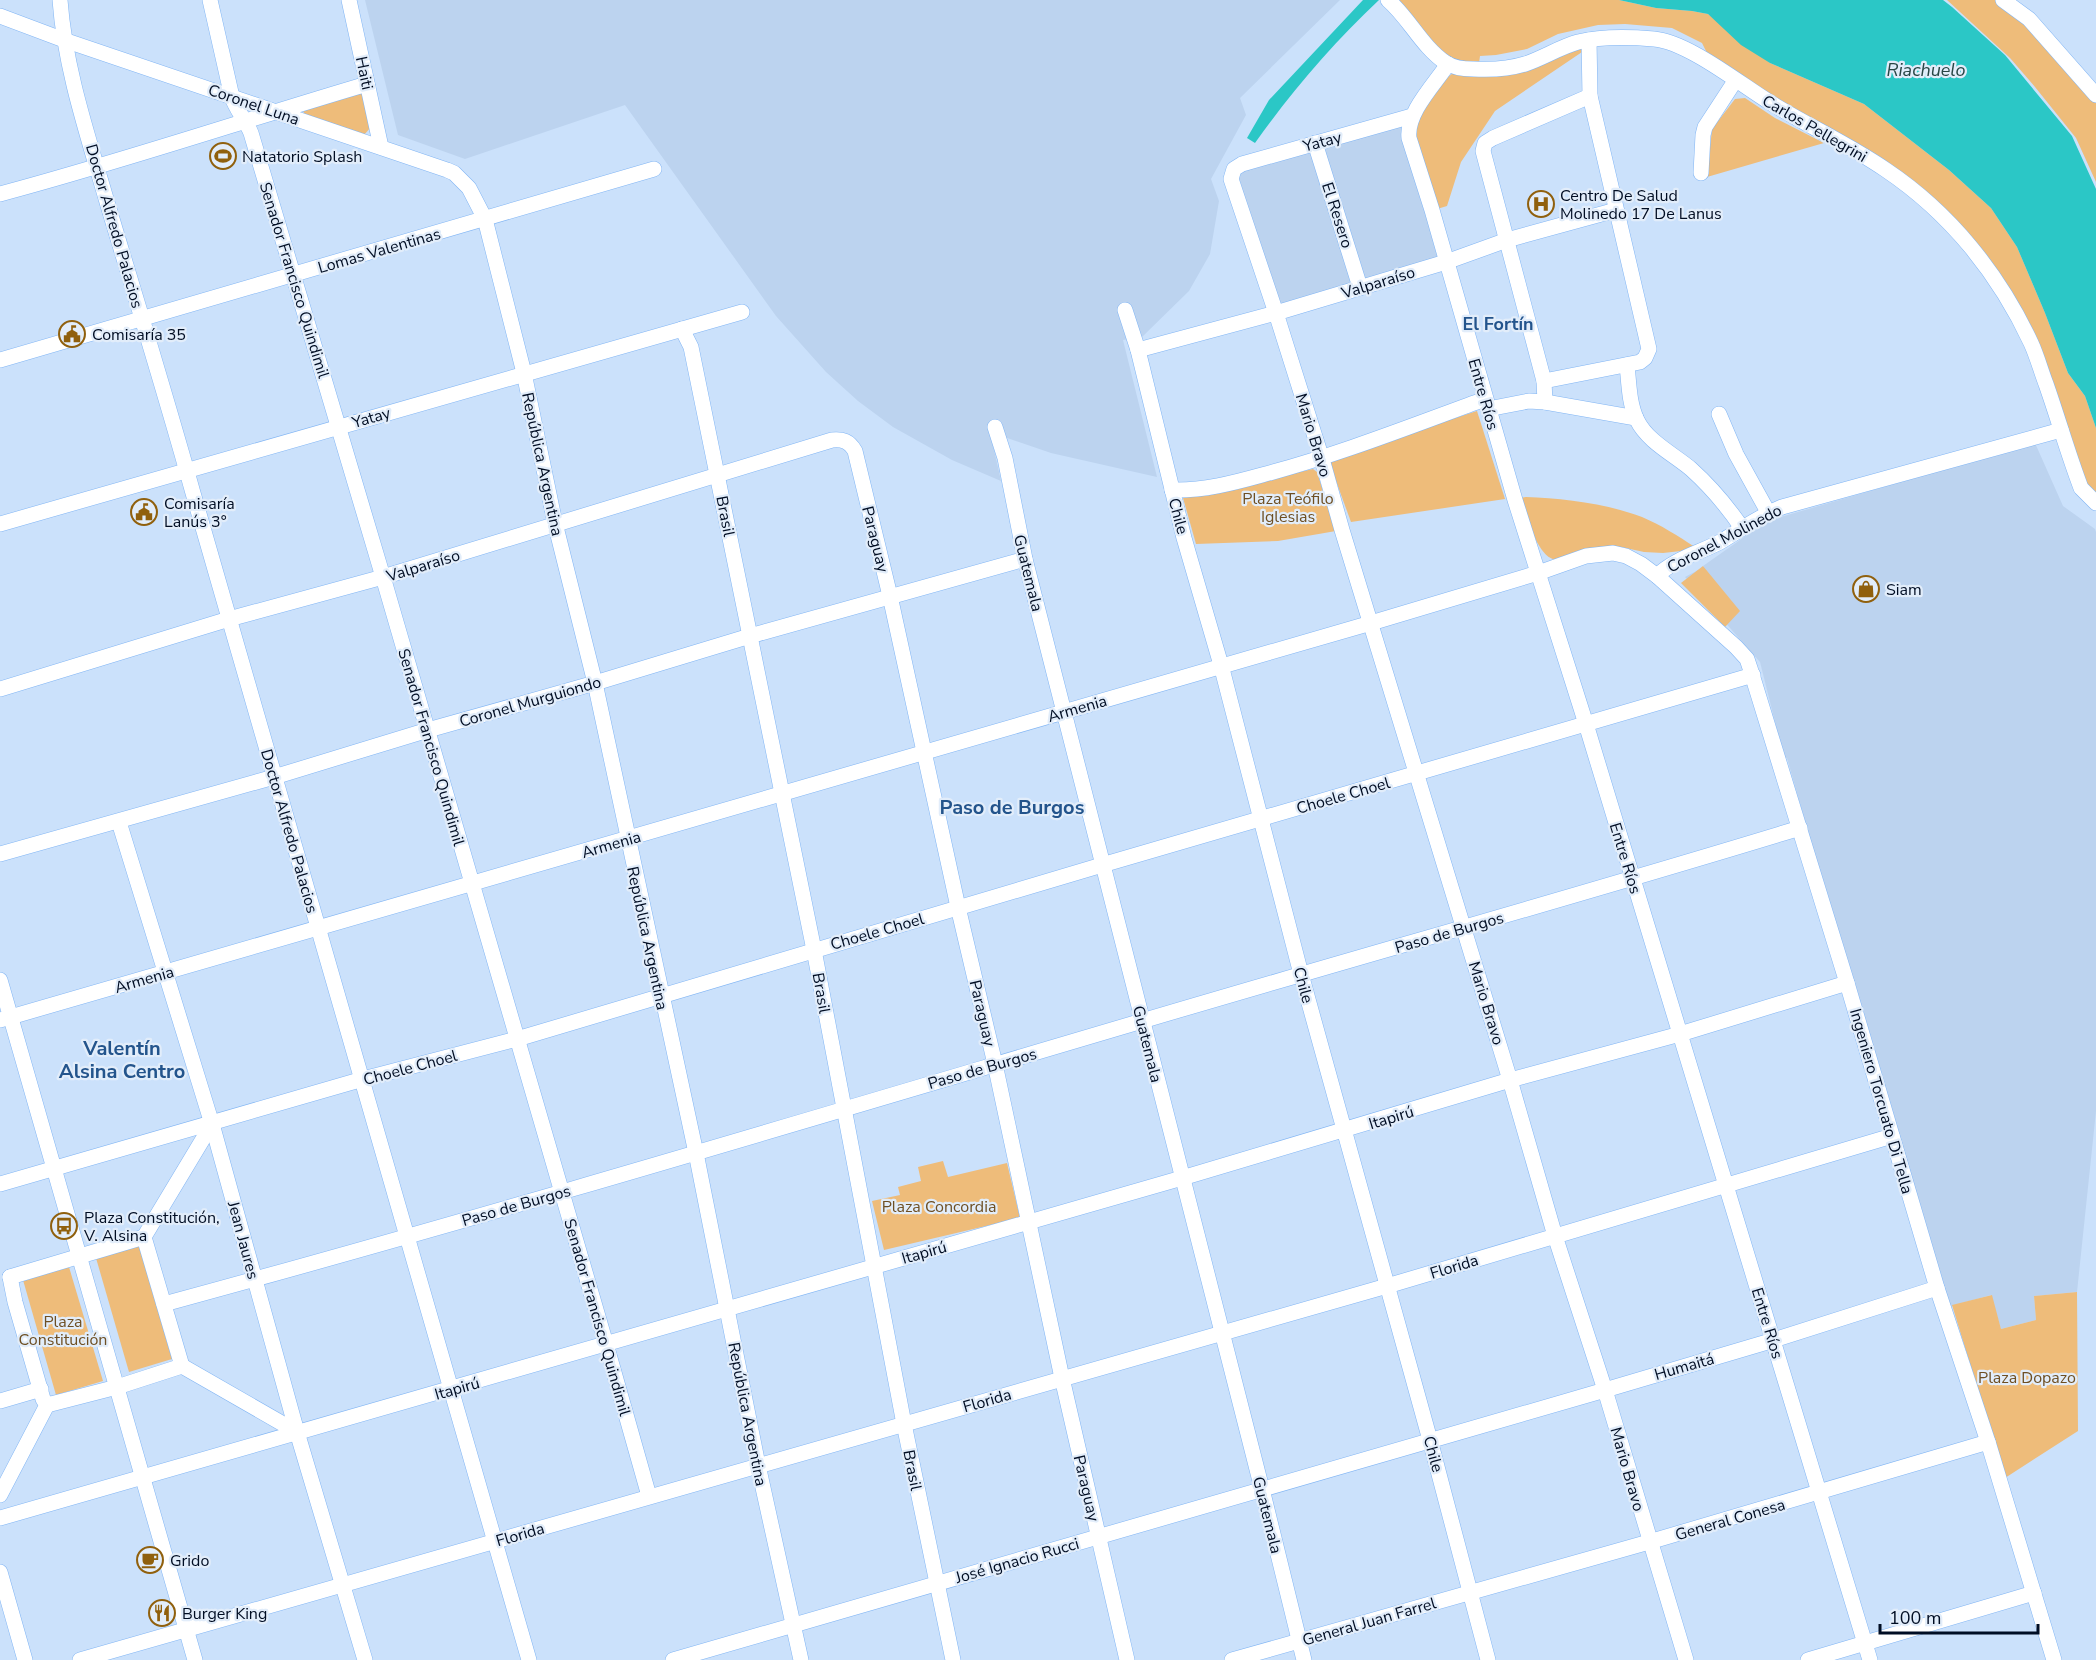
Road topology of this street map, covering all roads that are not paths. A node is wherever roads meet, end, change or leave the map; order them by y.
1 (60, 0) edge
2 (210, 0) edge
3 (349, 0) edge
4 (2003, 0) edge
5 (1392, 3) edge
6 (2, 21) edge
7 (64, 40) junction
8 (1589, 40) junction
9 (1448, 64) junction
10 (1735, 81) junction
11 (367, 84) junction
12 (2095, 88) edge
13 (1590, 96) junction
14 (232, 97) junction
15 (275, 111) junction
16 (1412, 116) junction
17 (247, 122) junction
18 (1315, 143) junction
19 (381, 147) junction
20 (97, 168) junction
21 (654, 169) dead end
22 (1234, 170) joint
23 (1701, 173) dead end
24 (0, 194) edge
25 (1616, 210) junction
26 (485, 219) junction
27 (1507, 240) junction
28 (1446, 262) junction
29 (293, 275) junction
30 (1360, 287) junction
31 (1125, 310) dead end
32 (742, 312) dead end
33 (1276, 313) junction
34 (142, 319) junction
35 (682, 328) junction
36 (1138, 350) junction
37 (0, 360) edge
38 (1627, 365) junction
39 (524, 373) junction
40 (1544, 381) junction
41 (1545, 402) junction
42 (1487, 404) junction
43 (1719, 414) dead end
44 (1636, 418) junction
45 (339, 426) junction
46 (995, 427) dead end
47 (2061, 430) junction
48 (845, 440) joint
49 (1322, 459) junction
50 (187, 470) junction
51 (718, 476) junction
52 (1172, 490) junction
53 (2096, 503) edge
54 (1768, 512) junction
55 (555, 523) junction
56 (0, 524) edge
57 (1742, 528) junction
58 (1025, 559) junction
59 (1538, 573) junction
60 (1658, 576) junction
61 (383, 577) junction
62 (890, 596) junction
63 (229, 619) junction
64 (1371, 623) junction
65 (750, 636) junction
66 (1221, 665) junction
67 (1753, 675) junction
68 (595, 683) junction
69 (0, 688) edge
70 (1065, 712) junction
71 (1586, 724) junction
72 (428, 730) junction
73 (924, 753) junction
74 (1417, 774) junction
75 (274, 777) junction
76 (781, 795) junction
77 (1261, 820) junction
78 (119, 822) junction
79 (1800, 828) junction
80 (627, 839) junction
81 (0, 854) edge
82 (1102, 865) junction
83 (1633, 879) junction
84 (472, 884) junction
85 (958, 907) junction
86 (317, 927) junction
87 (1464, 928) junction
88 (814, 950) junction
89 (166, 972) junction
90 (1301, 974) junction
91 (0, 980) edge
92 (1847, 983) junction
93 (661, 996) junction
94 (6, 1018) edge
95 (1143, 1020) junction
96 (1680, 1034) junction
97 (517, 1039) junction
98 (995, 1064) junction
99 (363, 1079) junction
100 (1510, 1080) junction
101 (843, 1109) junction
102 (212, 1124) junction
103 (1345, 1131) junction
104 (1892, 1136) junction
105 (696, 1154) junction
106 (54, 1168) junction
107 (1182, 1179) junction
108 (0, 1184) edge
109 (1725, 1185) junction
110 (562, 1192) junction
111 (1029, 1222) junction
112 (1555, 1236) junction
113 (144, 1237) junction
114 (408, 1237) junction
115 (79, 1256) junction
116 (874, 1267) junction
117 (5, 1274) edge
118 (254, 1280) junction
119 (1387, 1286) junction
120 (1937, 1288) junction
121 (164, 1304) junction
122 (727, 1309) junction
123 (1221, 1333) junction
124 (1774, 1340) junction
125 (606, 1344) junction
126 (182, 1366) junction
127 (1062, 1378) junction
128 (117, 1387) junction
129 (40, 1389) junction
130 (452, 1389) junction
131 (1605, 1390) junction
132 (0, 1401) edge
133 (47, 1405) junction
134 (904, 1424) junction
135 (297, 1432) junction
136 (1430, 1440) junction
137 (1988, 1442) junction
138 (758, 1465) junction
139 (143, 1478) junction
140 (1262, 1489) junction
141 (1820, 1492) junction
142 (0, 1495) edge
143 (649, 1496) junction
144 (0, 1518) edge
145 (1099, 1536) junction
146 (495, 1541) junction
147 (1649, 1542) junction
148 (0, 1572) edge
149 (936, 1584) junction
150 (344, 1586) junction
151 (1471, 1593) junction
152 (2034, 1593) junction
153 (793, 1625) junction
154 (186, 1630) junction
155 (1299, 1641) junction
156 (1865, 1643) junction
157 (25, 1660) edge
158 (80, 1660) edge
159 (195, 1660) edge
160 (365, 1660) edge
161 (529, 1660) edge
162 (673, 1660) edge
163 (801, 1660) edge
164 (953, 1660) edge
165 (1127, 1660) edge
166 (1232, 1660) edge
167 (1304, 1660) edge
168 (1488, 1660) edge
169 (1686, 1660) edge
170 (1808, 1660) edge
171 (1870, 1660) edge
172 (2054, 1660) edge

1 - 7 street, Doctor Alfredo Palacios
2 - 14 street, Senador Francisco Quindimil
3 - 11 street, Haiti
4 - 12 street
5 - 9 street
6 - 7 street, Coronel Luna
7 - 14 street, Coronel Luna
7 - 20 street, Doctor Alfredo Palacios
8 - 9 street, Carlos Pellegrini
8 - 10 street, Carlos Pellegrini
8 - 13 street
9 - 16 street
10 - 23 street
10 - 47 street, Carlos Pellegrini
11 - 15 street
11 - 19 street, Haiti
13 - 25 street
13 - 27 street
14 - 15 street, Coronel Luna
14 - 17 street, Senador Francisco Quindimil
15 - 17 street
15 - 19 street, Coronel Luna
16 - 18 street, Yatay
16 - 28 street, Entre Ríos
17 - 20 street
17 - 29 street, Senador Francisco Quindimil
18 - 22 street, Yatay
18 - 30 street, El Resero
19 - 26 street, Coronel Luna
20 - 24 street
20 - 34 street, Doctor Alfredo Palacios
21 - 26 street, Lomas Valentinas
22 - 33 street, Mario Bravo
25 - 27 street, Valparaíso
25 - 38 street
26 - 29 street, Lomas Valentinas
26 - 39 street, República Argentina
27 - 28 street, Valparaíso
27 - 40 street
28 - 30 street, Valparaíso
28 - 42 street, Entre Ríos
29 - 34 street, Lomas Valentinas
29 - 45 street, Senador Francisco Quindimil
30 - 33 street, Valparaíso
31 - 36 street, Chile
32 - 35 street, Yatay
33 - 36 street, Valparaíso
33 - 49 street, Mario Bravo
34 - 37 street, Lomas Valentinas
34 - 50 street, Doctor Alfredo Palacios
35 - 39 street, Yatay
35 - 51 street, Brasil
36 - 52 street, Chile
38 - 40 street
38 - 44 street
39 - 45 street, Yatay
39 - 55 street, República Argentina
40 - 41 street
41 - 42 street
41 - 44 street
42 - 49 street
42 - 59 street, Entre Ríos
43 - 54 street
44 - 57 street
45 - 50 street, Yatay
45 - 61 street, Senador Francisco Quindimil
46 - 58 street, Guatemala
47 - 53 street, Carlos Pellegrini
47 - 54 street, Coronel Molinedo
48 - 51 street, Valparaíso
48 - 62 street, Paraguay
49 - 52 street
49 - 64 street, Mario Bravo
50 - 56 street, Yatay
50 - 63 street, Doctor Alfredo Palacios
51 - 55 street, Valparaíso
51 - 65 street, Brasil
52 - 66 street, Chile
54 - 57 street, Coronel Molinedo
55 - 61 street, Valparaíso
55 - 68 street, República Argentina
57 - 60 street, Coronel Molinedo
58 - 62 street, Coronel Murguiondo
58 - 70 street, Guatemala
59 - 60 street, Coronel Molinedo
59 - 64 street, Coronel Molinedo
59 - 71 street, Entre Ríos
60 - 67 street, Ingeniero Torcuato Di Tella
61 - 63 street, Valparaíso
61 - 72 street, Senador Francisco Quindimil
62 - 65 street, Coronel Murguiondo
62 - 73 street, Paraguay
63 - 69 street, Valparaíso
63 - 75 street, Doctor Alfredo Palacios
64 - 66 street, Coronel Molinedo
64 - 74 street, Mario Bravo
65 - 68 street, Coronel Murguiondo
65 - 76 street, Brasil
66 - 70 street, Armenia
66 - 77 street, Chile
67 - 71 street, Choele Choel
67 - 79 street, Ingeniero Torcuato Di Tella
68 - 72 street, Coronel Murguiondo
68 - 80 street, República Argentina
70 - 73 street, Armenia
70 - 82 street, Guatemala
71 - 74 street, Choele Choel
71 - 83 street, Entre Ríos
72 - 75 street, Coronel Murguiondo
72 - 84 street, Senador Francisco Quindimil
73 - 76 street, Armenia
73 - 85 street, Paraguay
74 - 77 street, Choele Choel
74 - 87 street, Mario Bravo
75 - 78 street, Coronel Murguiondo
75 - 86 street, Doctor Alfredo Palacios
76 - 80 street, Armenia
76 - 88 street, Brasil
77 - 82 street, Choele Choel
77 - 90 street, Chile
78 - 81 street, Coronel Murguiondo
78 - 89 street, Jean Jaures
79 - 83 street, Paso de Burgos
79 - 92 street, Ingeniero Torcuato Di Tella
80 - 84 street, Armenia
80 - 93 street, República Argentina
82 - 85 street, Choele Choel
82 - 95 street, Guatemala
83 - 87 street, Paso de Burgos
83 - 96 street, Entre Ríos
84 - 86 street, Armenia
84 - 97 street, Senador Francisco Quindimil
85 - 88 street, Choele Choel
85 - 98 street, Paraguay
86 - 89 street, Armenia
86 - 99 street, Doctor Alfredo Palacios
87 - 90 street, Paso de Burgos
87 - 100 street, Mario Bravo
88 - 93 street, Choele Choel
88 - 101 street, Brasil
89 - 94 street, Armenia
89 - 102 street, Jean Jaures
90 - 95 street, Paso de Burgos
90 - 103 street, Chile
91 - 94 street
92 - 96 street, Itapirú
92 - 104 street, Ingeniero Torcuato Di Tella
93 - 97 street, Choele Choel
93 - 105 street, República Argentina
94 - 106 street
95 - 98 street, Paso de Burgos
95 - 107 street, Guatemala
96 - 100 street, Itapirú
96 - 109 street, Entre Ríos
97 - 99 street, Choele Choel
97 - 110 street, Senador Francisco Quindimil
98 - 101 street, Paso de Burgos
98 - 111 street, Paraguay
99 - 102 street, Choele Choel
99 - 114 street, Doctor Alfredo Palacios
100 - 103 street, Itapirú
100 - 112 street, Mario Bravo
101 - 105 street, Paso de Burgos
101 - 116 street, Brasil
102 - 106 street, Choele Choel
102 - 113 street
102 - 118 street, Jean Jaures
103 - 107 street, Itapirú
103 - 119 street, Chile
104 - 109 street, Florida
104 - 120 street, Ingeniero Torcuato Di Tella
105 - 110 street, Paso de Burgos
105 - 122 street, República Argentina
106 - 108 street, Choele Choel
106 - 115 street
107 - 111 street, Itapirú
107 - 123 street, Guatemala
109 - 112 street, Florida
109 - 124 street, Entre Ríos
110 - 114 street, Paso de Burgos
110 - 125 street, Senador Francisco Quindimil
111 - 116 street, Itapirú
111 - 127 street, Paraguay
112 - 119 street, Florida
112 - 131 street, Mario Bravo
113 - 115 street
113 - 121 street
114 - 118 street, Paso de Burgos
114 - 130 street, Doctor Alfredo Palacios
115 - 117 street
115 - 128 street
116 - 122 street, Itapirú
116 - 134 street, Brasil
117 - 129 street
118 - 121 street, Paso de Burgos
118 - 135 street, Jean Jaures
119 - 123 street, Florida
119 - 136 street, Chile
120 - 124 street, Humaitá
120 - 137 street, Ingeniero Torcuato Di Tella
121 - 126 street
122 - 125 street, Itapirú
122 - 138 street, República Argentina
123 - 127 street, Florida
123 - 140 street, Guatemala
124 - 131 street, Humaitá
124 - 141 street, Entre Ríos
125 - 130 street, Itapirú
125 - 143 street, Senador Francisco Quindimil
126 - 128 street
126 - 135 street
127 - 134 street, Florida
127 - 145 street, Paraguay
128 - 133 street
128 - 139 street
129 - 132 street
129 - 133 street
130 - 135 street, Itapirú
130 - 146 street, Doctor Alfredo Palacios
131 - 136 street, Humaitá
131 - 147 street, Mario Bravo
133 - 142 street
134 - 138 street, Florida
134 - 149 street, Brasil
135 - 139 street, Itapirú
135 - 150 street, Jean Jaures
136 - 140 street, José Ignacio Rucci
136 - 151 street, Chile
137 - 141 street, General Conesa
137 - 152 street, Ingeniero Torcuato Di Tella
138 - 143 street, Florida
138 - 153 street, República Argentina
139 - 144 street, Itapirú
139 - 154 street
140 - 145 street, José Ignacio Rucci
140 - 155 street, Guatemala
141 - 147 street, General Conesa
141 - 156 street, Entre Ríos
143 - 146 street, Florida
145 - 149 street, José Ignacio Rucci
145 - 165 street, Paraguay
146 - 150 street, Florida
146 - 161 street, Doctor Alfredo Palacios
147 - 151 street, General Conesa
147 - 169 street, Mario Bravo
148 - 157 street
149 - 153 street, José Ignacio Rucci
149 - 164 street, Brasil
150 - 154 street, Florida
150 - 160 street, Jean Jaures
151 - 155 street, General Juan Farrel
151 - 168 street, Chile
152 - 156 street
152 - 172 street, Ingeniero Torcuato Di Tella
153 - 162 street, José Ignacio Rucci
153 - 163 street, República Argentina
154 - 158 street, Florida
154 - 159 street
155 - 166 street, General Juan Farrel
155 - 167 street, Guatemala
156 - 170 street
156 - 171 street, Entre Ríos

